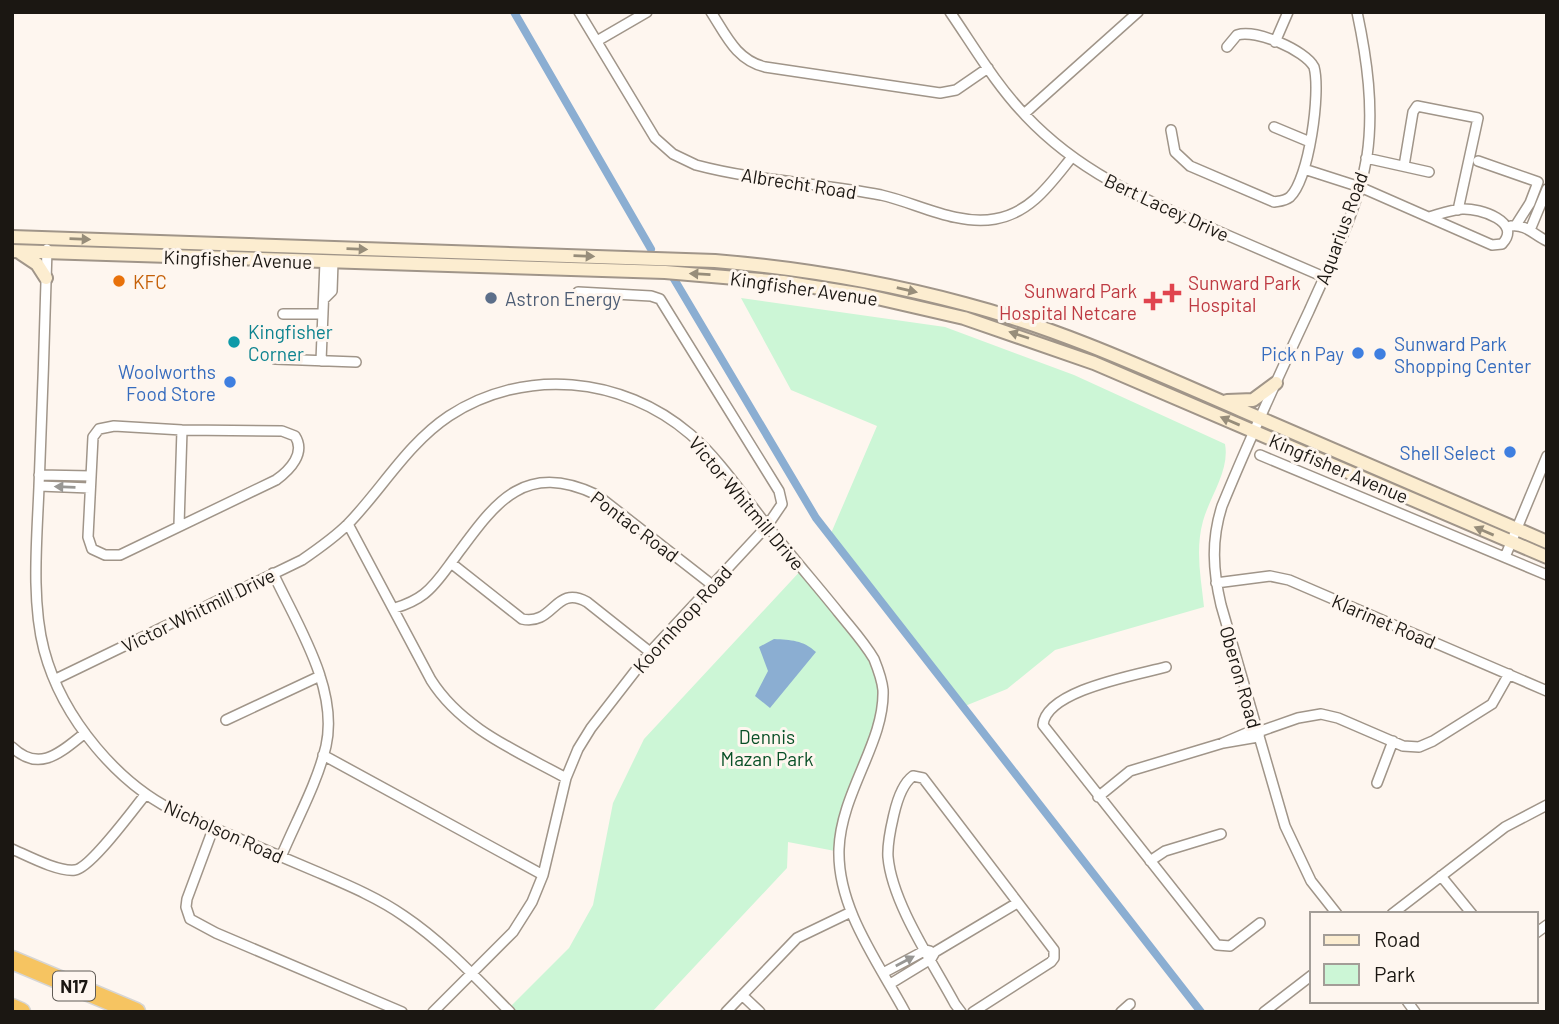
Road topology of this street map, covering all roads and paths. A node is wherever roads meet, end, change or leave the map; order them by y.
1 (579, 12) edge
2 (647, 12) edge
3 (711, 12) edge
4 (950, 12) edge
5 (1138, 12) edge
6 (1288, 12) edge
7 (1357, 12) edge
8 (597, 41) junction
9 (1275, 42) junction
10 (1227, 47) dead end
11 (988, 68) junction
12 (1024, 114) junction
13 (1274, 127) dead end
14 (1171, 130) dead end
15 (1310, 142) junction
16 (1072, 157) junction
17 (1366, 158) junction
18 (1478, 160) dead end
19 (1404, 166) junction
20 (1304, 169) junction
21 (1429, 172) dead end
22 (1360, 187) junction
23 (1547, 189) edge
24 (1458, 210) junction
25 (1429, 217) junction
26 (1512, 226) junction
27 (1531, 230) junction
28 (12, 237) edge
29 (47, 238) junction
30 (1547, 241) edge
31 (15, 252) edge
32 (47, 252) junction
33 (329, 262) junction
34 (1324, 276) junction
35 (46, 278) junction
36 (578, 292) dead end
37 (283, 314) dead end
38 (323, 314) junction
39 (275, 359) dead end
40 (321, 361) junction
41 (356, 362) dead end
42 (1276, 383) junction
43 (1220, 401) junction
44 (1260, 418) junction
45 (182, 430) junction
46 (1255, 432) junction
47 (1260, 455) dead end
48 (1547, 456) edge
49 (39, 475) junction
50 (91, 476) junction
51 (39, 486) junction
52 (90, 488) junction
53 (348, 524) junction
54 (179, 525) junction
55 (767, 526) junction
56 (1517, 529) junction
57 (1511, 542) junction
58 (1547, 542) edge
59 (1505, 557) junction
60 (1547, 557) edge
61 (451, 563) junction
62 (272, 573) junction
63 (1547, 575) edge
64 (1216, 583) junction
65 (711, 584) junction
66 (395, 608) junction
67 (650, 652) junction
68 (1166, 667) dead end
69 (1509, 674) junction
70 (320, 676) junction
71 (56, 679) junction
72 (1547, 691) edge
73 (226, 720) dead end
74 (1259, 732) junction
75 (85, 733) junction
76 (1393, 741) junction
77 (12, 747) edge
78 (323, 755) junction
79 (566, 778) junction
80 (1377, 783) dead end
81 (146, 794) junction
82 (1098, 797) junction
83 (1547, 805) edge
84 (214, 828) junction
85 (1221, 834) dead end
86 (12, 849) edge
87 (281, 857) junction
88 (1150, 861) junction
89 (543, 875) junction
90 (1441, 876) junction
91 (1017, 903) junction
92 (851, 912) junction
93 (1335, 912) edge
94 (1395, 912) edge
95 (1470, 912) edge
96 (1260, 923) dead end
97 (931, 954) junction
98 (12, 960) edge
99 (883, 973) junction
100 (472, 974) junction
101 (1310, 977) edge
102 (890, 984) junction
103 (742, 995) junction
104 (1130, 1004) dead end
105 (12, 1008) edge
106 (21, 1012) edge
107 (136, 1012) edge
108 (402, 1012) edge
109 (433, 1012) edge
110 (510, 1012) edge
111 (726, 1012) edge
112 (760, 1012) edge
113 (905, 1012) edge
114 (961, 1012) edge
115 (973, 1012) edge
116 (1121, 1012) edge
117 (1264, 1012) edge

1 - 8 street, Albrecht Road
2 - 8 street
3 - 11 street
4 - 11 street, Bert Lacey Drive
5 - 12 street
6 - 9 street
7 - 17 street, Aquarius Road
8 - 16 street, Albrecht Road
9 - 10 street
9 - 15 street
11 - 12 street, Bert Lacey Drive
12 - 16 street, Bert Lacey Drive
13 - 15 street
14 - 20 street
15 - 20 street
16 - 34 street, Bert Lacey Drive
17 - 19 street
17 - 22 street, Aquarius Road
18 - 26 street
19 - 21 street
19 - 24 street
20 - 22 street
22 - 25 street
22 - 34 street, Aquarius Road
23 - 27 street
24 - 25 street
24 - 26 street
25 - 26 street
26 - 27 street
27 - 30 street
28 - 29 street, Kingfisher Avenue
29 - 32 street, Nicholson Road
29 -> 43 street, Kingfisher Avenue
31 - 32 street, Kingfisher Avenue
31 - 35 street
32 - 33 street, Kingfisher Avenue
32 - 35 street, Nicholson Road
33 - 38 street
46 -> 33 street, Kingfisher Avenue
34 - 42 street, Aquarius Road
35 - 49 street, Nicholson Road
36 - 55 street, Koornhoop Road
37 - 38 street
38 - 40 street
39 - 40 street
40 - 41 street
42 - 43 street
42 - 44 street, Aquarius Road
43 - 44 street, Kingfisher Avenue
44 - 46 street, Aquarius Road
44 - 56 street, Kingfisher Avenue
45 - 50 street
45 - 54 street
45 - 54 street
57 -> 46 street, Kingfisher Avenue
46 - 64 street, Oberon Road
47 - 59 street
48 - 56 street
49 - 50 street
49 - 51 street, Nicholson Road
50 - 52 street
52 -> 51 street
51 - 71 street, Nicholson Road
52 - 54 street
53 - 55 street, Victor Whitmill Drive
53 - 62 street, Victor Whitmill Drive
53 - 66 street
55 - 65 street, Koornhoop Road
55 - 92 street, Victor Whitmill Drive
56 - 57 street
56 - 58 street, Kingfisher Avenue
57 - 59 street
57 - 60 street, Kingfisher Avenue
59 - 63 street
61 - 65 street, Pontac Road
61 - 66 street, Pontac Road
61 - 67 street
62 - 70 street
62 - 71 street, Victor Whitmill Drive
64 - 69 street, Klarinet Road
64 - 74 street, Oberon Road
65 - 67 street, Koornhoop Road
66 - 79 street
67 - 79 street, Koornhoop Road
68 - 82 street
69 - 72 street, Klarinet Road
69 - 76 street
70 - 73 street
70 - 78 street
71 - 75 street, Nicholson Road
74 - 76 street
74 - 82 street
74 - 93 street, Oberon Road
75 - 77 street
75 - 81 street, Nicholson Road
76 - 80 street
78 - 87 street
78 - 89 street
79 - 89 street, Koornhoop Road
81 - 84 street, Nicholson Road
81 - 86 street
82 - 88 street
83 - 90 street
84 - 87 street, Nicholson Road
84 - 108 street
85 - 88 street
87 - 100 street, Nicholson Road
88 - 96 street
89 - 100 street, Koornhoop Road
90 - 94 street
90 - 95 street
91 - 97 street
91 - 97 street
91 - 115 street
92 - 99 street, Victor Whitmill Drive
92 - 103 street
99 -> 97 street
97 - 102 street
97 - 114 street
98 - 107 highway, N17
99 - 102 street, Victor Whitmill Drive
100 - 109 street, Koornhoop Road
100 - 110 street, Nicholson Road
101 - 117 street
102 - 113 street, Victor Whitmill Drive
103 - 111 street
103 - 112 street
104 - 116 street
105 - 106 highway

